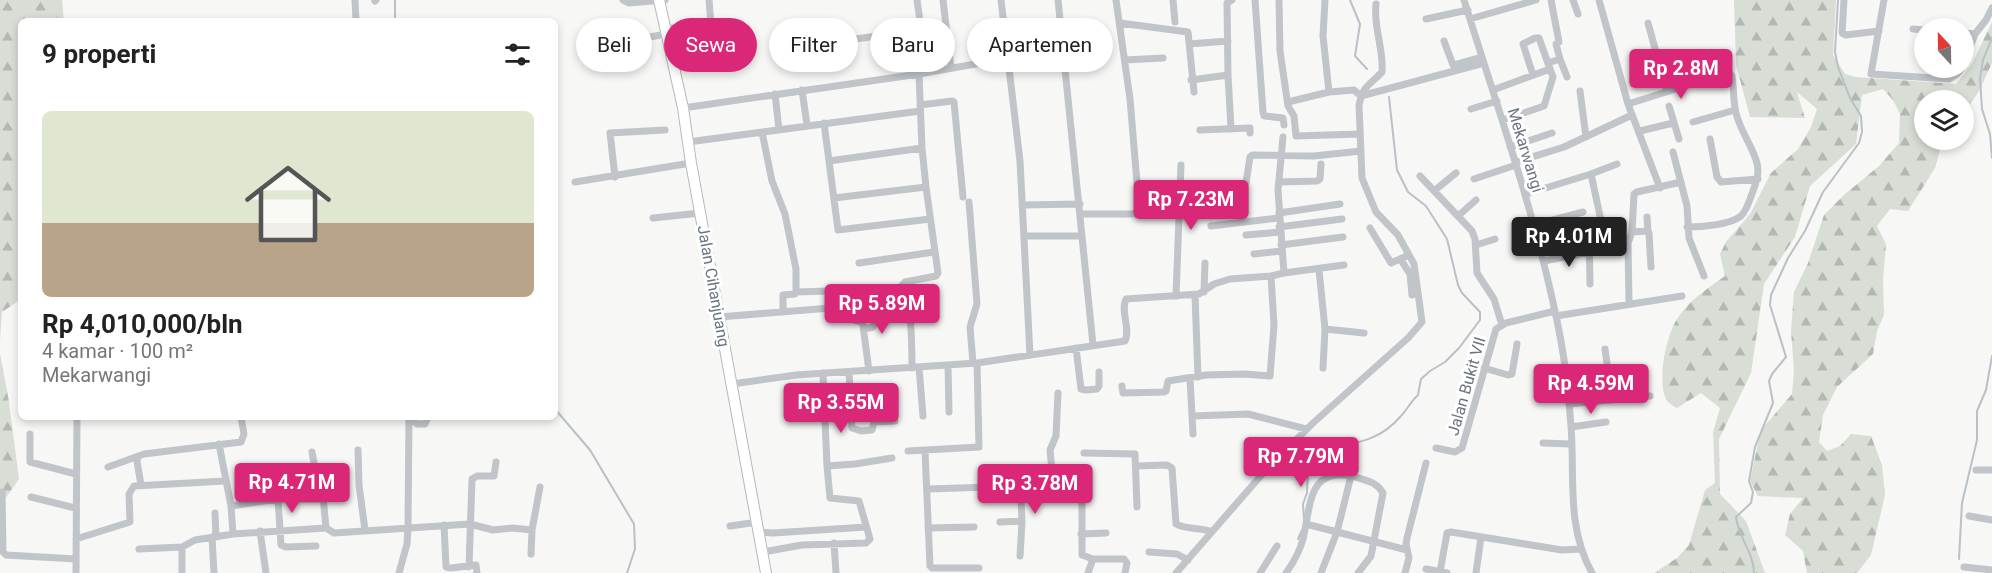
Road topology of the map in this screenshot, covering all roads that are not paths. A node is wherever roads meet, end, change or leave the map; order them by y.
1 (356, 0) edge
2 (623, 0) edge
3 (661, 0) edge
4 (710, 0) edge
5 (917, 0) edge
6 (943, 0) edge
7 (1002, 0) edge
8 (1058, 0) edge
9 (1116, 0) edge
10 (1173, 0) edge
11 (1232, 0) edge
12 (1255, 0) edge
13 (1279, 0) edge
14 (1325, 0) edge
15 (1464, 0) edge
16 (1536, 0) edge
17 (1551, 0) edge
18 (1574, 0) edge
19 (1599, 0) edge
20 (1844, 0) edge
21 (1884, 0) edge
22 (1376, 4) dead end
23 (1992, 8) edge
24 (1468, 10) junction
25 (1578, 14) dead end
26 (356, 18) edge
27 (711, 18) edge
28 (919, 18) edge
29 (945, 18) edge
30 (1004, 18) edge
31 (1060, 18) edge
32 (664, 19) edge
33 (1426, 19) dead end
34 (1470, 19) junction
35 (1175, 22) dead end
36 (1120, 23) junction
37 (1648, 23) dead end
38 (1879, 31) junction
39 (1974, 34) edge
40 (1228, 41) junction
41 (1444, 41) dead end
42 (1189, 44) junction
43 (1163, 58) dead end
44 (1560, 58) junction
45 (1125, 60) junction
46 (1483, 60) junction
47 (1549, 66) junction
48 (675, 72) edge
49 (930, 72) edge
50 (1010, 72) edge
51 (1066, 72) edge
52 (919, 74) junction
53 (1228, 75) junction
54 (1533, 75) junction
55 (1567, 77) dead end
56 (1914, 77) edge
57 (1933, 78) edge
58 (1951, 78) edge
59 (1191, 80) junction
60 (802, 90) junction
61 (1493, 90) junction
62 (1580, 91) dead end
63 (1194, 92) dead end
64 (1329, 92) junction
65 (1667, 92) junction
66 (775, 94) junction
67 (1361, 96) junction
68 (1497, 101) junction
69 (1288, 102) junction
70 (1628, 104) junction
71 (1669, 106) dead end
72 (683, 108) junction
73 (920, 108) junction
74 (1471, 109) dead end
75 (1735, 110) junction
76 (1632, 115) junction
77 (1503, 120) junction
78 (1693, 122) dead end
79 (824, 123) junction
80 (1673, 123) junction
81 (807, 125) junction
82 (1284, 125) dead end
83 (1231, 129) junction
84 (665, 130) dead end
85 (779, 130) junction
86 (1200, 130) dead end
87 (1640, 131) junction
88 (762, 132) junction
89 (1250, 133) dead end
90 (1552, 133) dead end
91 (1360, 135) junction
92 (1283, 136) dead end
93 (1586, 137) junction
94 (1678, 139) dead end
95 (1710, 139) dead end
96 (688, 142) junction
97 (1510, 147) junction
98 (922, 148) junction
99 (1361, 151) junction
100 (1673, 152) dead end
101 (1281, 156) junction
102 (829, 161) junction
103 (1516, 163) junction
104 (691, 164) junction
105 (1321, 164) dead end
106 (1617, 164) dead end
107 (1181, 165) dead end
108 (1456, 173) dead end
109 (1590, 174) junction
110 (1420, 176) dead end
111 (615, 177) junction
112 (1474, 179) dead end
113 (1758, 179) junction
114 (575, 182) dead end
115 (1279, 182) junction
116 (1681, 182) junction
117 (926, 187) junction
118 (1660, 188) junction
119 (1208, 190) dead end
120 (1434, 191) junction
121 (1526, 194) junction
122 (834, 198) junction
123 (1476, 200) dead end
124 (1080, 204) junction
125 (1340, 204) dead end
126 (1022, 206) junction
127 (1583, 212) dead end
128 (700, 213) junction
129 (1081, 214) junction
130 (1279, 215) junction
131 (1458, 216) junction
132 (1647, 217) dead end
133 (653, 218) dead end
134 (930, 219) junction
135 (1342, 219) dead end
136 (1534, 225) junction
137 (1602, 225) dead end
138 (1211, 226) dead end
139 (1687, 227) junction
140 (1370, 228) dead end
141 (1280, 230) junction
142 (1648, 231) junction
143 (1588, 232) dead end
144 (1632, 232) junction
145 (1246, 235) dead end
146 (1024, 236) junction
147 (1082, 236) junction
148 (1343, 237) dead end
149 (1495, 239) dead end
150 (1476, 244) junction
151 (1282, 248) junction
152 (934, 252) junction
153 (1589, 252) junction
154 (1254, 254) dead end
155 (1409, 255) junction
156 (1401, 260) junction
157 (1544, 261) junction
158 (859, 262) dead end
159 (1205, 263) dead end
160 (1344, 265) dead end
161 (1651, 267) dead end
162 (1319, 270) junction
163 (1284, 273) junction
164 (1271, 276) junction
165 (1704, 276) dead end
166 (1590, 284) dead end
167 (902, 285) junction
168 (796, 292) junction
169 (1204, 292) junction
170 (849, 295) dead end
171 (1195, 295) junction
172 (1412, 295) dead end
173 (859, 296) junction
174 (1176, 296) junction
175 (1682, 296) dead end
176 (1629, 303) junction
177 (831, 308) junction
178 (783, 312) junction
179 (1555, 314) junction
180 (877, 315) dead end
181 (719, 317) junction
182 (1502, 325) junction
183 (864, 326) junction
184 (1325, 329) junction
185 (1364, 333) dead end
186 (1517, 344) dead end
187 (1093, 345) junction
188 (1077, 348) junction
189 (1605, 349) dead end
190 (1030, 355) junction
191 (975, 363) junction
192 (948, 365) junction
193 (916, 368) junction
194 (1484, 368) junction
195 (1323, 369) dead end
196 (869, 371) junction
197 (849, 372) junction
198 (1099, 372) dead end
199 (824, 373) junction
200 (1194, 377) junction
201 (732, 384) junction
202 (1122, 386) dead end
203 (1058, 393) dead end
204 (1650, 396) dead end
205 (850, 399) junction
206 (864, 399) dead end
207 (1612, 400) junction
208 (1569, 405) junction
209 (949, 412) dead end
210 (923, 416) dead end
211 (1193, 416) junction
212 (77, 420) edge
213 (242, 420) edge
214 (409, 420) edge
215 (411, 420) edge
216 (427, 420) edge
217 (895, 420) dead end
218 (1606, 422) dead end
219 (1571, 427) junction
220 (1306, 429) junction
221 (30, 434) dead end
222 (1193, 434) dead end
223 (1543, 443) dead end
224 (219, 444) junction
225 (1571, 444) junction
226 (1436, 448) dead end
227 (358, 450) dead end
228 (908, 451) dead end
229 (925, 451) junction
230 (312, 452) dead end
231 (1084, 453) dead end
232 (138, 457) junction
233 (892, 458) dead end
234 (496, 462) dead end
235 (1426, 463) dead end
236 (827, 466) junction
237 (1136, 466) junction
238 (108, 467) dead end
239 (1976, 470) dead end
240 (1992, 470) edge
241 (1052, 471) junction
242 (76, 474) junction
243 (1351, 476) junction
244 (282, 478) dead end
245 (320, 478) junction
246 (225, 481) junction
247 (141, 485) junction
248 (540, 487) dead end
249 (992, 487) dead end
250 (927, 489) junction
251 (2, 492) dead end
252 (31, 497) dead end
253 (278, 499) junction
254 (323, 499) junction
255 (231, 506) junction
256 (1137, 507) dead end
257 (75, 508) junction
258 (215, 513) dead end
259 (1969, 516) dead end
260 (1992, 520) edge
261 (1000, 522) dead end
262 (1022, 522) junction
263 (470, 524) junction
264 (1306, 524) junction
265 (444, 525) junction
266 (730, 526) dead end
267 (408, 527) junction
268 (759, 527) junction
269 (866, 527) junction
270 (974, 527) dead end
271 (326, 528) junction
272 (928, 528) junction
273 (365, 530) junction
274 (532, 530) junction
275 (260, 531) junction
276 (280, 531) junction
277 (1212, 532) junction
278 (1337, 532) junction
279 (1106, 533) dead end
280 (233, 534) junction
281 (1081, 534) junction
282 (214, 537) junction
283 (1481, 537) junction
284 (76, 539) junction
285 (1373, 541) junction
286 (834, 543) junction
287 (316, 546) dead end
288 (1277, 546) dead end
289 (182, 548) junction
290 (139, 549) dead end
291 (1581, 549) junction
292 (1407, 550) junction
293 (763, 552) junction
294 (1149, 552) dead end
295 (531, 554) dead end
296 (1020, 556) dead end
297 (76, 559) junction
298 (1093, 559) junction
299 (1188, 560) junction
300 (469, 567) junction
301 (1964, 567) dead end
302 (979, 568) dead end
303 (1426, 569) dead end
304 (1992, 570) edge
305 (1443, 572) edge
306 (76, 573) edge
307 (182, 573) edge
308 (214, 573) edge
309 (267, 573) edge
310 (399, 573) edge
311 (477, 573) edge
312 (766, 573) edge
313 (837, 573) edge
314 (1088, 573) edge
315 (1125, 573) edge
316 (1176, 573) edge
317 (1260, 573) edge
318 (1286, 573) edge
319 (1322, 573) edge
320 (1358, 573) edge
321 (1405, 573) edge
322 (1477, 573) edge
323 (1592, 573) edge

1 - 26 street
2 - 3 street
3 - 32 main road, Jalan Cihanjuang
4 - 27 street
5 - 28 street
6 - 29 street
7 - 30 street
8 - 31 street
9 - 36 street
10 - 35 street
11 - 40 street
12 - 82 street
13 - 69 street
14 - 64 street
15 - 24 street, Mekarwangi
16 - 34 street
17 - 44 street
18 - 25 street
19 - 70 street
20 - 38 street
21 - 38 street
22 - 67 street
23 - 39 street
24 - 33 street
24 - 34 street, Mekarwangi
34 - 46 street, Mekarwangi
36 - 42 street
36 - 45 street
37 - 65 street
38 - 56 street
40 - 42 street
40 - 53 street
41 - 46 street
42 - 59 street
43 - 45 street
44 - 47 street
44 - 55 street
45 - 129 street
46 - 61 street, Mekarwangi
46 - 67 street
47 - 54 street
47 - 54 street
47 - 77 street
48 - 72 main road, Jalan Cihanjuang
49 - 52 street
50 - 126 street
51 - 124 street
52 - 60 street
52 - 73 street
53 - 59 street
53 - 83 street
54 - 61 street
57 - 58 street
59 - 63 street
60 - 66 street
60 - 81 street
61 - 68 street, Mekarwangi
62 - 93 street
64 - 67 street
64 - 69 street
65 - 70 street
65 - 75 street
66 - 72 street
66 - 85 street
67 - 91 street
68 - 74 street
68 - 77 street, Mekarwangi
69 - 91 street
70 - 76 street
71 - 80 street
72 - 96 main road, Jalan Cihanjuang
73 - 79 street
73 - 98 street
73 - 191 street
75 - 78 street
75 - 113 street
76 - 87 street
76 - 93 street
77 - 97 street, Mekarwangi
79 - 81 street
79 - 102 street
80 - 87 street
80 - 94 street
81 - 85 street
83 - 86 street
83 - 89 street
84 - 111 street
85 - 88 street
87 - 118 street
88 - 96 street
88 - 168 street
90 - 97 street
91 - 99 street
92 - 101 street
93 - 103 street
95 - 113 street
96 - 104 main road, Jalan Cihanjuang
97 - 103 street, Mekarwangi
98 - 102 street
98 - 117 street
99 - 101 street
99 - 155 street
100 - 116 street
101 - 115 street
101 - 119 street
102 - 122 street
103 - 112 street
103 - 121 street, Mekarwangi
104 - 111 street
104 - 128 main road, Jalan Cihanjuang
105 - 115 street
106 - 109 street
107 - 174 street
108 - 120 street
109 - 121 street
109 - 137 street
110 - 120 street
111 - 114 street
113 - 139 street
115 - 130 street
116 - 118 street
116 - 139 street
117 - 122 street
117 - 134 street
118 - 144 street
120 - 131 street
121 - 136 street, Mekarwangi
122 - 134 street
123 - 131 street
124 - 126 street
124 - 129 street
125 - 130 street
126 - 146 street
127 - 136 street
128 - 133 street
128 - 181 main road, Jalan Cihanjuang
129 - 147 street
130 - 138 street
130 - 141 street
131 - 150 street
132 - 142 street
134 - 152 street
135 - 141 street
136 - 157 street, Mekarwangi
139 - 165 street
140 - 156 street
141 - 145 street
141 - 151 street
142 - 144 street
142 - 161 street
143 - 153 street
144 - 176 street
146 - 147 street
146 - 190 street
147 - 187 street
148 - 151 street
149 - 150 street
150 - 182 street
151 - 154 street
151 - 163 street
152 - 158 street
152 - 167 street
153 - 157 street
153 - 166 street
155 - 156 street
155 - 220 street
156 - 172 street
157 - 179 street, Mekarwangi
159 - 169 street
160 - 162 street
162 - 163 street
162 - 184 street
163 - 164 street
164 - 169 street
164 - 200 street
167 - 173 street
167 - 193 street
168 - 177 street
168 - 178 street
169 - 171 street
170 - 173 street
171 - 174 street
171 - 200 street
173 - 183 street
174 - 187 street
175 - 176 street, Jalan Bukit VII
176 - 179 street, Jalan Bukit VII
177 - 178 street
177 - 183 street
178 - 181 street
179 - 182 street, Jalan Bukit VII
179 - 208 street, Mekarwangi
180 - 183 street
181 - 201 main road, Jalan Cihanjuang
182 - 194 street, Jalan Bukit VII
183 - 196 street
184 - 185 street
184 - 195 street
186 - 194 street
187 - 188 street
188 - 190 street
188 - 198 street
189 - 207 street
190 - 191 street
191 - 192 street
191 - 229 street
192 - 193 street
192 - 209 street
193 - 196 street
193 - 210 street
194 - 226 street, Jalan Bukit VII
196 - 197 street
197 - 199 street
197 - 205 street
199 - 201 street
199 - 236 street
200 - 202 street
200 - 211 street
201 - 268 main road, Jalan Cihanjuang
203 - 241 street
204 - 207 street
205 - 206 street
205 - 217 street
207 - 208 street
208 - 219 street, Mekarwangi
211 - 220 street
211 - 222 street
212 - 242 street
213 - 224 street
214 - 267 street
215 - 216 street
218 - 219 street
219 - 225 street, Mekarwangi
220 - 277 street
221 - 242 street
223 - 225 street
224 - 232 street
224 - 246 street
225 - 291 street, Mekarwangi
227 - 273 street
228 - 229 street
229 - 250 street
230 - 245 street
231 - 237 street
232 - 238 street
232 - 247 street
233 - 236 street
234 - 263 street
235 - 292 street
236 - 269 street
237 - 256 street
237 - 277 street
239 - 240 street
241 - 262 street
241 - 281 street
242 - 257 street
243 - 264 street
243 - 278 street
243 - 285 street
244 - 245 street
245 - 254 street
246 - 247 street
246 - 255 street
247 - 284 street
248 - 274 street
249 - 250 street
250 - 272 street
251 - 297 street
252 - 257 street
253 - 254 street
253 - 255 street
253 - 276 street
254 - 271 street
255 - 280 street
257 - 284 street
258 - 282 street
259 - 260 street
261 - 262 street
262 - 296 street
263 - 265 street
263 - 274 street
263 - 300 street
264 - 278 street
264 - 318 street
265 - 267 street
265 - 300 street
266 - 268 street
267 - 273 street
267 - 310 street
268 - 269 street
268 - 293 main road, Jalan Cihanjuang
269 - 286 street
270 - 272 street
271 - 273 street
271 - 276 street
272 - 302 street
274 - 295 street
275 - 276 street
275 - 280 street
275 - 309 street
276 - 287 street
277 - 299 street
278 - 285 street
278 - 319 street
279 - 281 street
280 - 282 street
281 - 298 street
282 - 289 street
282 - 308 street
283 - 291 street
283 - 305 street
283 - 322 street
284 - 297 street
285 - 292 street
285 - 320 street
286 - 293 street
286 - 313 street
288 - 317 street
289 - 290 street
289 - 307 street
291 - 323 street, Mekarwangi
292 - 321 street
293 - 312 main road, Jalan Cihanjuang
294 - 299 street
297 - 306 street
298 - 314 street
298 - 315 street
299 - 316 street
300 - 311 street
301 - 304 street
303 - 305 street

